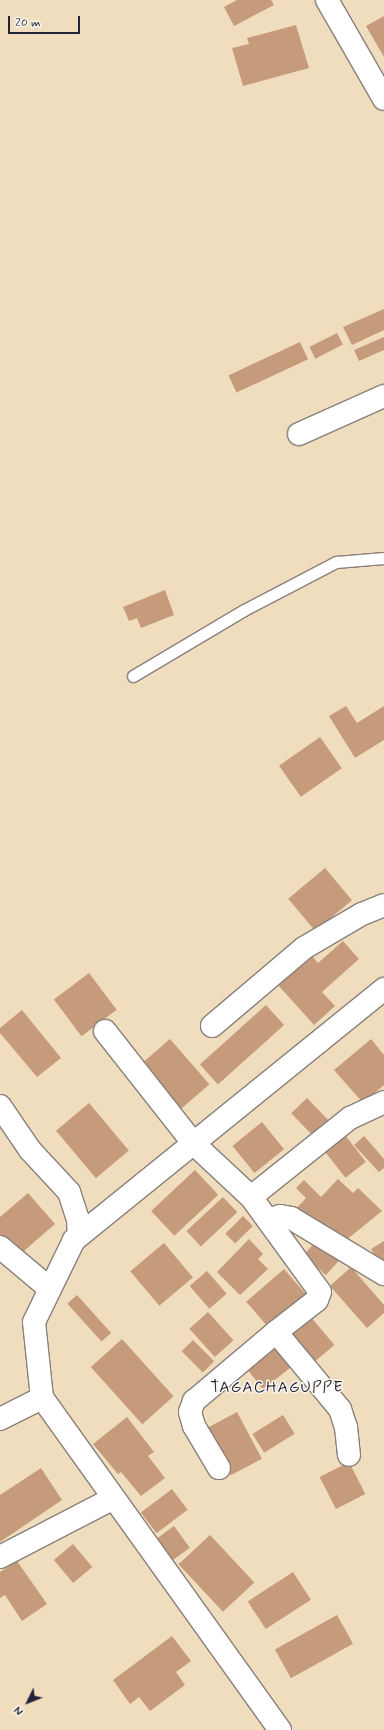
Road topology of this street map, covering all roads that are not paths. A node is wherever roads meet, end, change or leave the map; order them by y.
1 (327, 0) edge
2 (383, 95) edge
3 (384, 396) edge
4 (299, 434) dead end
5 (384, 558) edge
6 (133, 676) dead end
7 (384, 906) edge
8 (384, 989) edge
9 (212, 1026) dead end
10 (105, 1031) dead end
11 (384, 1102) edge
12 (0, 1106) edge
13 (193, 1143) junction
14 (251, 1197) junction
15 (268, 1220) junction
16 (79, 1236) junction
17 (0, 1247) edge
18 (384, 1274) edge
19 (50, 1289) junction
20 (276, 1332) junction
21 (42, 1398) junction
22 (0, 1419) edge
23 (348, 1455) dead end
24 (219, 1468) dead end
25 (112, 1499) junction
26 (0, 1557) edge
27 (280, 1730) edge

1 - 2 street
3 - 4 street
5 - 6 lane
7 - 9 street
8 - 13 street
10 - 13 street
11 - 14 street
12 - 16 street
13 - 14 street
13 - 16 street
14 - 15 street
15 - 18 street
15 - 20 street
16 - 19 street
17 - 19 street
19 - 21 street
20 - 23 street
20 - 24 street
21 - 22 street
21 - 25 street
25 - 26 street
25 - 27 street

